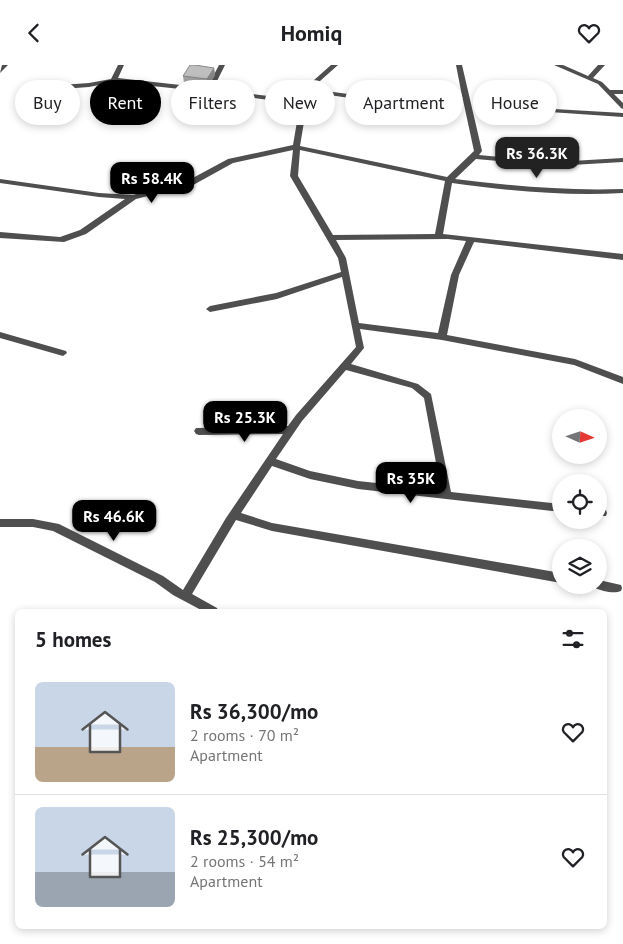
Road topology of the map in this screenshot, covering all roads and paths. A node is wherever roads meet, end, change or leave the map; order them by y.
1 (5, 65) edge
2 (122, 65) edge
3 (222, 65) edge
4 (335, 65) edge
5 (459, 65) edge
6 (557, 65) edge
7 (602, 65) edge
8 (0, 71) edge
9 (588, 78) junction
10 (114, 80) edge
11 (214, 80) edge
12 (318, 80) edge
13 (609, 92) junction
14 (623, 92) edge
15 (335, 94) edge
16 (466, 98) junction
17 (623, 107) edge
18 (557, 110) edge
19 (623, 115) edge
20 (300, 125) edge
21 (296, 147) junction
22 (474, 157) junction
23 (623, 160) edge
24 (449, 180) junction
25 (0, 181) edge
26 (623, 191) edge
27 (133, 197) junction
28 (0, 235) edge
29 (439, 236) junction
30 (329, 238) junction
31 (470, 239) junction
32 (623, 257) edge
33 (344, 273) junction
34 (210, 309) dead end
35 (355, 325) junction
36 (0, 335) edge
37 (442, 337) junction
38 (63, 353) dead end
39 (345, 366) junction
40 (623, 381) edge
41 (291, 430) junction
42 (199, 431) dead end
43 (270, 461) junction
44 (447, 495) junction
45 (552, 507) edge
46 (234, 515) junction
47 (0, 523) edge
48 (552, 576) edge
49 (607, 586) edge
50 (617, 588) dead end
51 (185, 596) junction
52 (209, 609) edge

1 - 8 street
2 - 10 street
3 - 11 street
4 - 12 street
5 - 16 street
6 - 9 street
7 - 9 street
9 - 13 street
13 - 14 street
13 - 17 street
15 - 16 street
16 - 22 street
18 - 19 street
20 - 21 street
21 - 24 street
21 - 27 street
21 - 30 street
22 - 23 street
22 - 24 street
24 - 26 street
24 - 29 street
25 - 27 street
27 - 28 street
29 - 30 street
29 - 31 street
30 - 33 street
31 - 32 street
31 - 37 street
33 - 34 street
33 - 35 street
35 - 37 street
35 - 39 street
36 - 38 street
37 - 40 street
39 - 41 street
39 - 44 street
41 - 42 street
41 - 43 street
43 - 44 street
43 - 46 street
44 - 45 street
46 - 48 street
46 - 51 street
47 - 51 street
49 - 50 street
51 - 52 street

